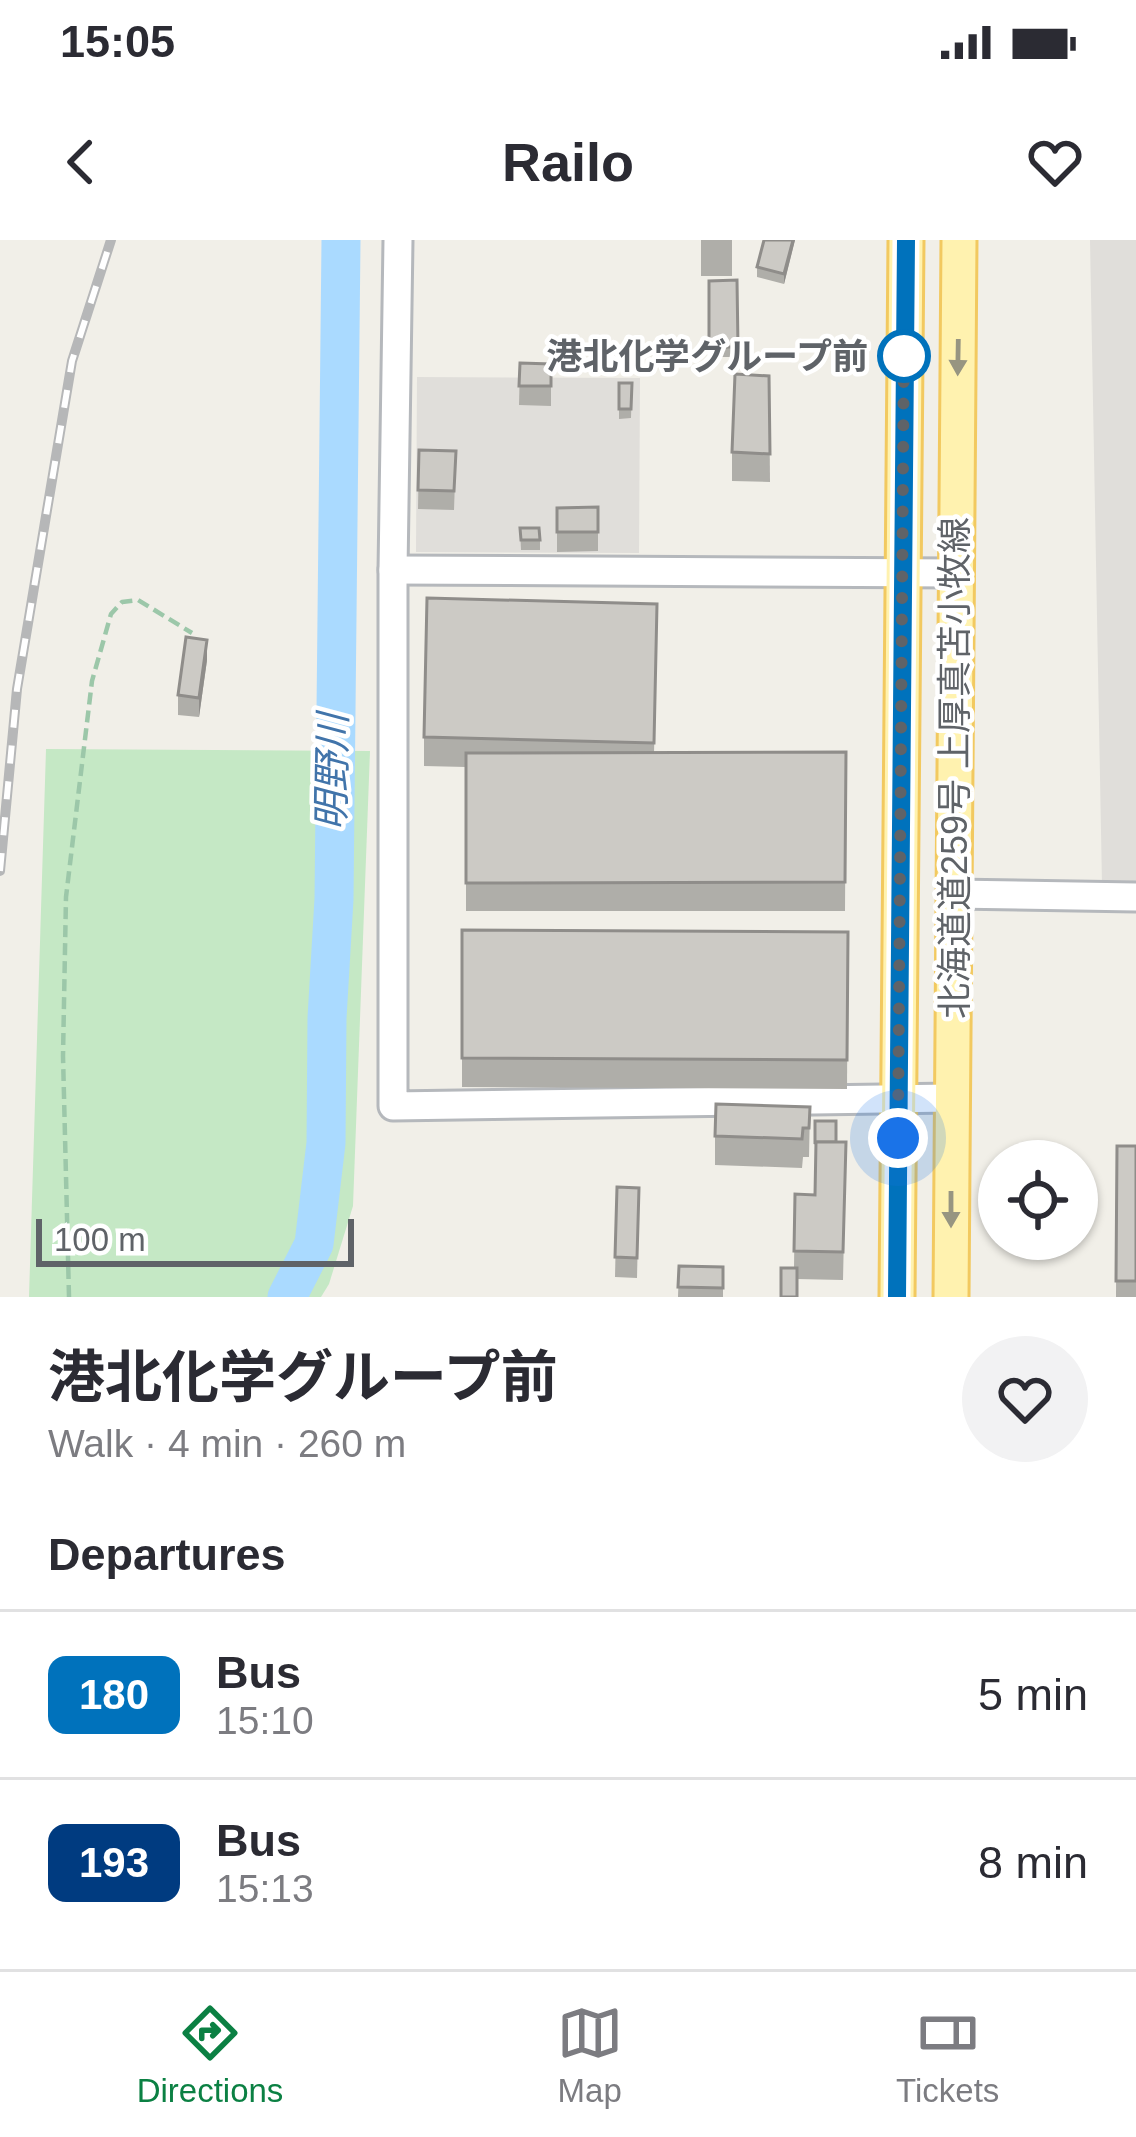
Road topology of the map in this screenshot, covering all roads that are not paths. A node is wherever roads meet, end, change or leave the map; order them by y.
1 (398, 240) edge
2 (906, 240) edge
3 (959, 240) edge
4 (393, 570) junction
5 (901, 573) junction
6 (956, 573) junction
7 (953, 894) junction
8 (1136, 897) edge
9 (952, 1098) junction
10 (898, 1099) junction
11 (897, 1297) edge
12 (951, 1297) edge

1 - 4 street
2 - 5 main road, 北海道道259号 上厚真苫小牧線
3 -> 6 main road, 北海道道259号 上厚真苫小牧線
4 - 5 street
4 - 10 street
5 - 6 street
5 - 10 main road, 北海道道259号 上厚真苫小牧線
6 - 7 main road, 北海道道259号 上厚真苫小牧線
7 - 8 street
7 - 9 main road, 北海道道259号 上厚真苫小牧線
9 - 10 street
9 -> 12 main road, 北海道道259号 上厚真苫小牧線
10 - 11 main road, 北海道道259号 上厚真苫小牧線

